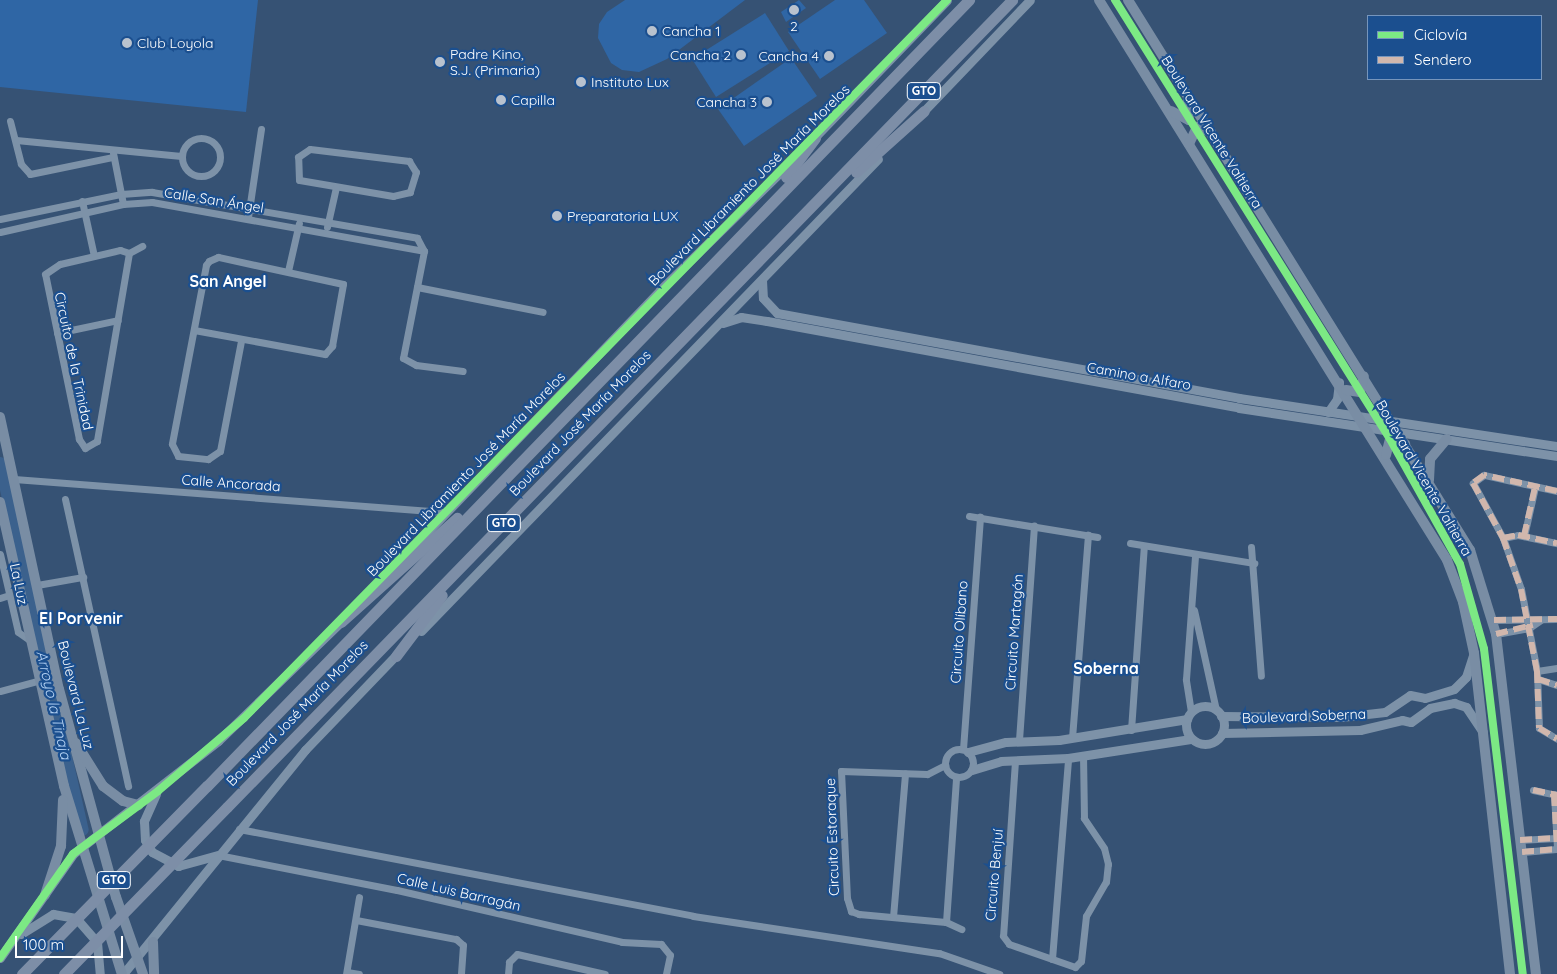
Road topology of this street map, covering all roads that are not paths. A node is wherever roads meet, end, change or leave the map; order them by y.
1 (947, 0) edge
2 (969, 0) edge
3 (1012, 0) edge
4 (1030, 0) edge
5 (1098, 0) edge
6 (1128, 0) edge
7 (1174, 76) junction
8 (1162, 104) junction
9 (924, 111) junction
10 (10, 121) dead end
11 (261, 129) dead end
12 (1211, 133) junction
13 (815, 138) junction
14 (16, 140) junction
15 (1189, 144) junction
16 (114, 148) junction
17 (181, 156) junction
18 (113, 158) junction
19 (336, 187) junction
20 (121, 194) junction
21 (82, 202) junction
22 (123, 204) junction
23 (250, 206) junction
24 (762, 210) junction
25 (84, 213) junction
26 (248, 217) junction
27 (301, 218) junction
28 (0, 219) edge
29 (328, 224) junction
30 (298, 227) junction
31 (0, 232) edge
32 (326, 232) junction
33 (783, 239) junction
34 (142, 246) dead end
35 (424, 251) junction
36 (129, 253) junction
37 (94, 256) junction
38 (288, 271) junction
39 (762, 280) junction
40 (417, 287) junction
41 (542, 312) dead end
42 (118, 320) junction
43 (718, 325) junction
44 (194, 330) junction
45 (57, 333) junction
46 (241, 341) junction
47 (957, 346) junction
48 (956, 356) junction
49 (1086, 370) junction
50 (463, 371) dead end
51 (1364, 376) junction
52 (1338, 379) junction
53 (1085, 380) junction
54 (1346, 390) junction
55 (1328, 412) junction
56 (0, 417) edge
57 (1362, 418) junction
58 (1392, 421) junction
59 (1368, 428) junction
60 (1399, 432) junction
61 (1447, 439) junction
62 (1528, 441) junction
63 (1557, 446) edge
64 (1409, 448) junction
65 (1527, 450) junction
66 (1386, 456) junction
67 (1557, 456) edge
68 (14, 479) junction
69 (1429, 481) junction
70 (1535, 487) junction
71 (1557, 491) edge
72 (65, 499) dead end
73 (0, 502) edge
74 (482, 502) junction
75 (447, 512) junction
76 (969, 516) dead end
77 (980, 517) junction
78 (1034, 526) junction
79 (1088, 535) junction
80 (1524, 536) junction
81 (1097, 537) dead end
82 (1503, 538) junction
83 (1130, 543) dead end
84 (1557, 543) edge
85 (1144, 546) junction
86 (1251, 547) dead end
87 (12, 550) junction
88 (0, 554) edge
89 (1196, 555) junction
90 (472, 556) junction
91 (1254, 563) junction
92 (83, 577) junction
93 (37, 585) junction
94 (9, 595) junction
95 (0, 598) edge
96 (1194, 608) junction
97 (1527, 616) junction
98 (1557, 619) edge
99 (1494, 620) junction
100 (1541, 620) junction
101 (341, 622) junction
102 (1529, 628) junction
103 (1496, 634) junction
104 (31, 641) junction
105 (1474, 653) junction
106 (396, 656) junction
107 (1557, 668) edge
108 (1537, 675) junction
109 (1261, 676) dead end
110 (54, 677) junction
111 (41, 680) junction
112 (1557, 685) edge
113 (0, 691) edge
114 (1425, 698) junction
115 (1397, 708) junction
116 (1430, 708) junction
117 (1219, 713) junction
118 (1189, 716) junction
119 (1402, 720) junction
120 (1130, 730) junction
121 (1222, 733) junction
122 (71, 734) junction
123 (1484, 734) junction
124 (1072, 738) junction
125 (1191, 739) junction
126 (1557, 739) edge
127 (1019, 740) junction
128 (1059, 740) junction
129 (965, 750) junction
130 (1083, 756) junction
131 (1064, 758) junction
132 (1015, 761) junction
133 (945, 765) junction
134 (972, 770) junction
135 (905, 774) junction
136 (956, 778) junction
137 (64, 786) junction
138 (128, 786) dead end
139 (158, 790) junction
140 (1533, 790) dead end
141 (1556, 795) edge
142 (138, 805) junction
143 (238, 829) junction
144 (98, 833) junction
145 (1556, 838) junction
146 (1520, 840) junction
147 (80, 847) junction
148 (1557, 848) edge
149 (1522, 852) junction
150 (218, 855) junction
151 (45, 895) junction
152 (359, 897) dead end
153 (893, 917) junction
154 (356, 920) junction
155 (946, 922) junction
156 (961, 929) dead end
157 (153, 942) junction
158 (1, 958) edge
159 (1052, 959) junction
160 (137, 960) junction
161 (573, 967) junction
162 (346, 973) edge
163 (22, 974) edge
164 (64, 974) edge
165 (100, 974) edge
166 (122, 974) edge
167 (143, 974) edge
168 (154, 974) edge
169 (359, 974) edge
170 (461, 974) edge
171 (508, 974) edge
172 (579, 974) edge
173 (604, 974) edge
174 (666, 974) edge
175 (999, 974) edge
176 (1510, 974) edge
177 (1536, 974) edge

1 - 13 street, Boulevard Libramiento José María Morelos
2 - 24 main road, Boulevard José María Morelos / GTO
3 - 33 main road, Boulevard José María Morelos / GTO
4 - 9 street
5 - 8 main road, Boulevard Vicente Valtierra
6 - 7 main road, Boulevard Vicente Valtierra
7 - 8 main road
7 - 12 main road, Boulevard Vicente Valtierra
8 - 15 main road, Boulevard Vicente Valtierra
9 - 33 main road
9 - 39 street
10 - 14 street
11 - 23 street
12 - 15 main road
12 - 51 main road, Boulevard Vicente Valtierra
13 - 24 main road
13 - 75 street, Boulevard Libramiento José María Morelos
14 - 16 street
14 - 18 street
15 - 52 main road, Boulevard Vicente Valtierra
16 - 17 street
16 - 18 street
17 - 17 street
18 - 20 street
19 - 19 street
19 - 29 street
20 - 21 street, Calle San Ángel
20 - 22 street
20 - 23 street, Calle San Ángel
21 - 25 street
21 - 28 street, Calle San Ángel
22 - 25 street, Calle San Ángel
22 - 26 street, Calle San Ángel
23 - 26 street
23 - 27 street, Calle San Ángel
24 - 74 main road, Boulevard José María Morelos / GTO
25 - 31 street, Calle San Ángel
25 - 37 street
26 - 30 street, Calle San Ángel
27 - 29 street, Calle San Ángel
27 - 30 street
29 - 32 street
29 - 35 street, Calle San Ángel
30 - 32 street, Calle San Ángel
30 - 38 street
32 - 35 street, Calle San Ángel
33 - 90 main road, Boulevard José María Morelos / GTO
34 - 36 street, Circuito de la Trinidad
35 - 40 street
36 - 37 street, Circuito de la Trinidad
36 - 42 street, Circuito de la Trinidad
37 - 45 street, Circuito de la Trinidad
38 - 44 street
38 - 46 street
39 - 43 street
39 - 47 street, Camino a Alfaro
40 - 41 street
40 - 50 street
42 - 45 street
42 - 45 street, Circuito de la Trinidad
43 - 48 street, Camino a Alfaro
43 - 106 street
44 - 46 street
44 - 46 street
47 - 48 street
47 - 49 street, Camino a Alfaro
48 - 53 street, Camino a Alfaro
49 - 53 street
49 - 55 street, Camino a Alfaro
51 - 54 main road
51 - 58 main road, Boulevard Vicente Valtierra
52 - 54 main road, Boulevard Vicente Valtierra
52 - 55 street
53 - 59 street, Camino a Alfaro
54 - 57 main road, Boulevard Vicente Valtierra
55 - 57 street, Camino a Alfaro
56 - 68 main road, Boulevard La Luz
57 - 58 street, Camino a Alfaro
57 - 59 main road, Boulevard Vicente Valtierra
58 - 60 main road, Boulevard Vicente Valtierra
58 - 62 street, Camino a Alfaro
59 - 60 street, Camino a Alfaro
59 - 66 main road, Boulevard Vicente Valtierra
60 - 61 street, Camino a Alfaro
60 - 64 main road, Boulevard Vicente Valtierra
61 - 65 street, Camino a Alfaro
61 - 69 main road
62 - 63 street, Camino a Alfaro
62 - 65 street
64 - 66 main road
64 - 69 main road, Boulevard Vicente Valtierra
65 - 67 street, Camino a Alfaro
66 - 105 main road, Boulevard Vicente Valtierra
68 - 75 street, Calle Ancorada
68 - 93 main road, Boulevard La Luz
69 - 99 main road, Boulevard Vicente Valtierra
70 - 71 street
70 - 80 street
70 - 82 street
72 - 92 street
73 - 87 main road
74 - 101 main road
74 - 163 main road, Boulevard José María Morelos / GTO, bridge
75 - 101 street, Boulevard Libramiento José María Morelos
76 - 77 street
77 - 78 street
77 - 129 street, Circuito Olíbano
78 - 79 street
78 - 127 street, Circuito Martagón
79 - 81 street
79 - 124 street
80 - 82 street
80 - 84 street
82 - 97 street
83 - 85 street
85 - 89 street
85 - 120 street
86 - 91 street
87 - 88 street
87 - 104 main road
88 - 94 street, La Luz
89 - 91 street
89 - 96 street
90 - 106 main road
90 - 164 main road, Boulevard José María Morelos / GTO, bridge
91 - 109 street
92 - 93 street
92 - 138 street
93 - 110 main road, Boulevard La Luz
94 - 95 street
94 - 104 street, La Luz
96 - 117 street
96 - 118 street
97 - 99 street
97 - 100 street
97 - 102 street
98 - 100 street
99 - 103 main road, Boulevard Vicente Valtierra
100 - 102 street
101 - 139 street, Boulevard Libramiento José María Morelos
102 - 103 street
102 - 108 street
103 - 146 main road, Boulevard Vicente Valtierra
104 - 111 main road
105 - 114 street, Boulevard Soberna
105 - 123 main road, Boulevard Vicente Valtierra
106 - 143 street
107 - 108 street
108 - 112 street
108 - 126 street
110 - 111 street
110 - 122 main road, Boulevard La Luz
111 - 113 street
111 - 137 main road
114 - 115 street, Boulevard Soberna
114 - 116 street
115 - 117 street, Boulevard Soberna
115 - 119 street
116 - 119 street, Boulevard Soberna
116 - 123 street, Boulevard Soberna
117 - 118 street
117 - 121 street
118 - 120 street
118 - 125 street
119 - 121 street, Boulevard Soberna
120 - 124 street
121 - 125 street
122 - 142 main road
122 - 144 main road, Boulevard La Luz
123 - 176 main road, Boulevard Vicente Valtierra
124 - 128 street
125 - 130 street
127 - 128 street
127 - 129 street
128 - 131 street
129 - 133 street
129 - 134 street
130 - 131 street
130 - 159 street, Circuito Benjuí
131 - 132 street
131 - 159 street
132 - 134 street
132 - 159 street, Circuito Benjuí
133 - 135 street, Circuito Estoraque
133 - 136 street
134 - 136 street
135 - 153 street
135 - 153 street, Circuito Estoraque
136 - 155 street
137 - 147 main road
137 - 151 main road
139 - 142 street, Boulevard Libramiento José María Morelos
139 - 150 street
140 - 141 street
141 - 145 street
142 - 144 street, Boulevard Libramiento José María Morelos
143 - 150 street
143 - 175 street
144 - 147 street, Boulevard Libramiento José María Morelos
144 - 160 main road, Boulevard La Luz
145 - 146 street
145 - 148 street
146 - 149 main road, Boulevard Vicente Valtierra
147 - 151 street, Boulevard Libramiento José María Morelos
147 - 166 main road
148 - 149 street
149 - 177 main road, Boulevard Vicente Valtierra
150 - 157 street
150 - 174 street, Calle Luis Barragán
151 - 158 street, Boulevard Libramiento José María Morelos
152 - 154 street
153 - 155 street, Circuito Estoraque
154 - 162 street
154 - 170 street
155 - 156 street, Circuito Estoraque
157 - 160 street
157 - 168 main road
158 - 165 street
160 - 166 street
160 - 167 main road, Boulevard La Luz
161 - 171 street
161 - 172 street
161 - 173 street
162 - 169 street

